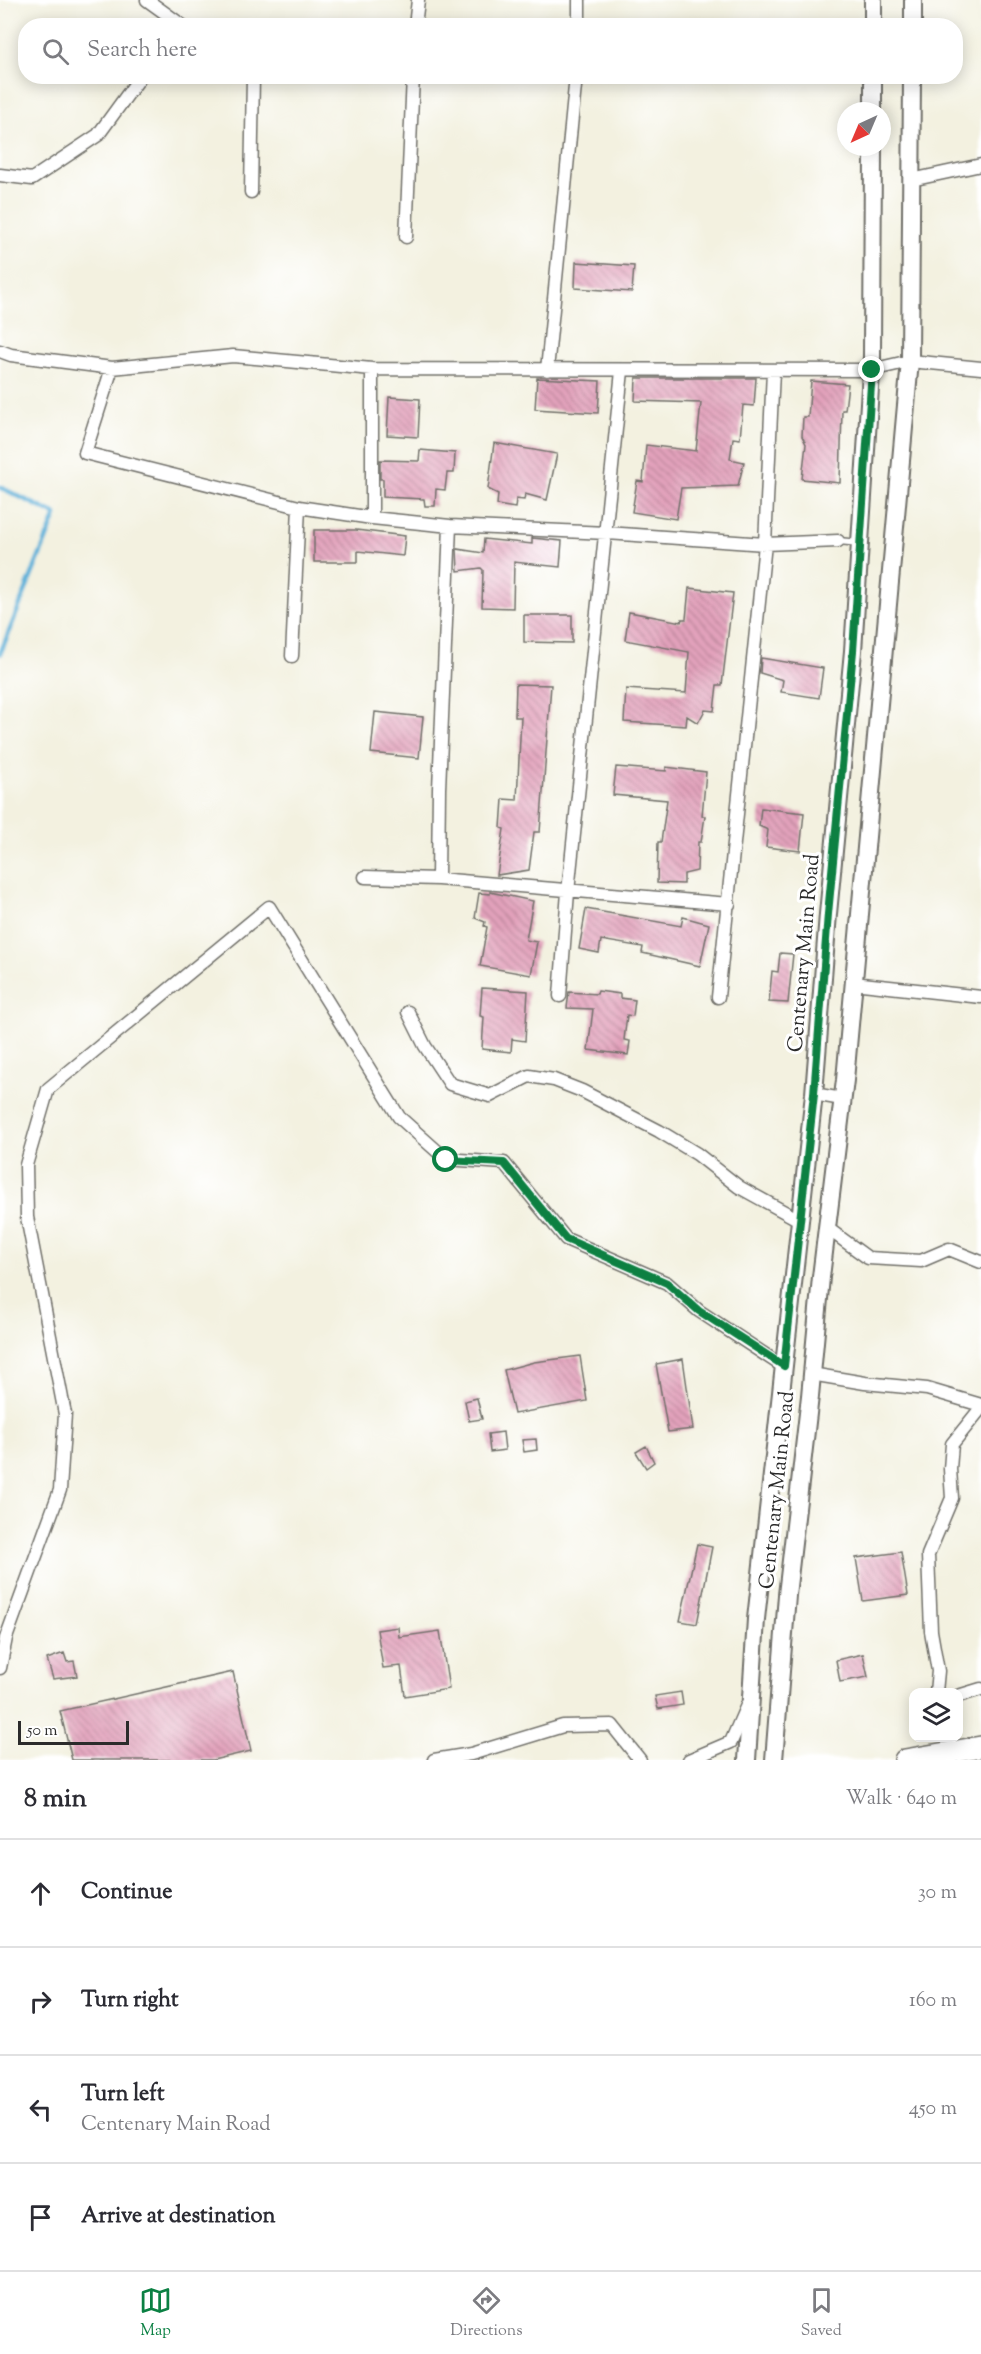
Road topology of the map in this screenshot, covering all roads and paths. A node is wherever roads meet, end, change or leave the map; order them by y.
1 (147, 0) edge
2 (418, 0) edge
3 (579, 0) edge
4 (873, 0) edge
5 (913, 0) edge
6 (172, 18) edge
7 (416, 18) edge
8 (579, 18) edge
9 (873, 18) edge
10 (913, 18) edge
11 (135, 84) edge
12 (253, 84) edge
13 (413, 84) edge
14 (575, 84) edge
15 (873, 84) edge
16 (912, 84) edge
17 (873, 102) edge
18 (873, 156) edge
19 (981, 165) edge
20 (0, 175) edge
21 (911, 180) junction
22 (251, 192) dead end
23 (406, 237) dead end
24 (0, 351) edge
25 (910, 361) junction
26 (112, 368) junction
27 (372, 369) junction
28 (981, 369) edge
29 (547, 370) junction
30 (872, 370) junction
31 (622, 371) junction
32 (773, 371) junction
33 (299, 507) junction
34 (372, 518) junction
35 (450, 526) junction
36 (607, 533) junction
37 (838, 542) joint
38 (860, 543) junction
39 (765, 544) junction
40 (292, 656) dead end
41 (365, 877) dead end
42 (438, 879) junction
43 (568, 892) junction
44 (729, 904) junction
45 (853, 983) junction
46 (560, 996) dead end
47 (718, 997) dead end
48 (981, 997) edge
49 (408, 1012) dead end
50 (814, 1094) junction
51 (842, 1099) junction
52 (801, 1221) junction
53 (827, 1228) junction
54 (981, 1262) edge
55 (784, 1366) junction
56 (811, 1374) junction
57 (981, 1407) edge
58 (0, 1668) edge
59 (936, 1688) edge
60 (981, 1689) edge
61 (963, 1694) edge
62 (751, 1696) junction
63 (981, 1747) edge
64 (434, 1760) edge
65 (640, 1760) edge
66 (688, 1760) edge
67 (747, 1760) edge
68 (774, 1760) edge
69 (905, 1760) edge

1 - 6 street
2 - 7 street
3 - 8 street
4 - 9 street
5 - 10 street
11 - 20 street
12 - 22 street
13 - 23 street
14 - 29 street
15 - 17 street
16 - 21 street, Centenary Main Road
18 - 30 street, Centenary Main Road
19 - 21 street
21 - 25 street, Centenary Main Road
24 - 26 street
25 - 28 street
25 - 30 street
25 - 45 street, Centenary Main Road
26 - 27 street
26 - 33 street
27 - 29 street
27 - 34 street
29 - 31 street
30 - 32 street
30 - 38 street, Centenary Main Road
31 - 32 street
31 - 36 street
32 - 39 street
33 - 34 street
33 - 40 street
34 - 35 street
35 - 36 street
35 - 42 street
36 - 39 street
36 - 43 street
37 - 38 lane
37 - 39 street
38 - 50 street, Centenary Main Road
39 - 44 street
41 - 42 street
42 - 43 street
43 - 44 street
43 - 46 street
44 - 47 street
45 - 48 street
45 - 51 street, Centenary Main Road
49 - 52 street
50 - 51 street
50 - 52 street, Centenary Main Road
51 - 53 street, Centenary Main Road
52 - 55 street, Centenary Main Road
53 - 54 street
53 - 56 street, Centenary Main Road
55 - 58 street
55 - 62 street, Centenary Main Road
56 - 57 street
56 - 68 street, Centenary Main Road
57 - 59 street
60 - 61 street
62 - 66 street
62 - 67 street, Centenary Main Road
63 - 69 highway
64 - 65 street

